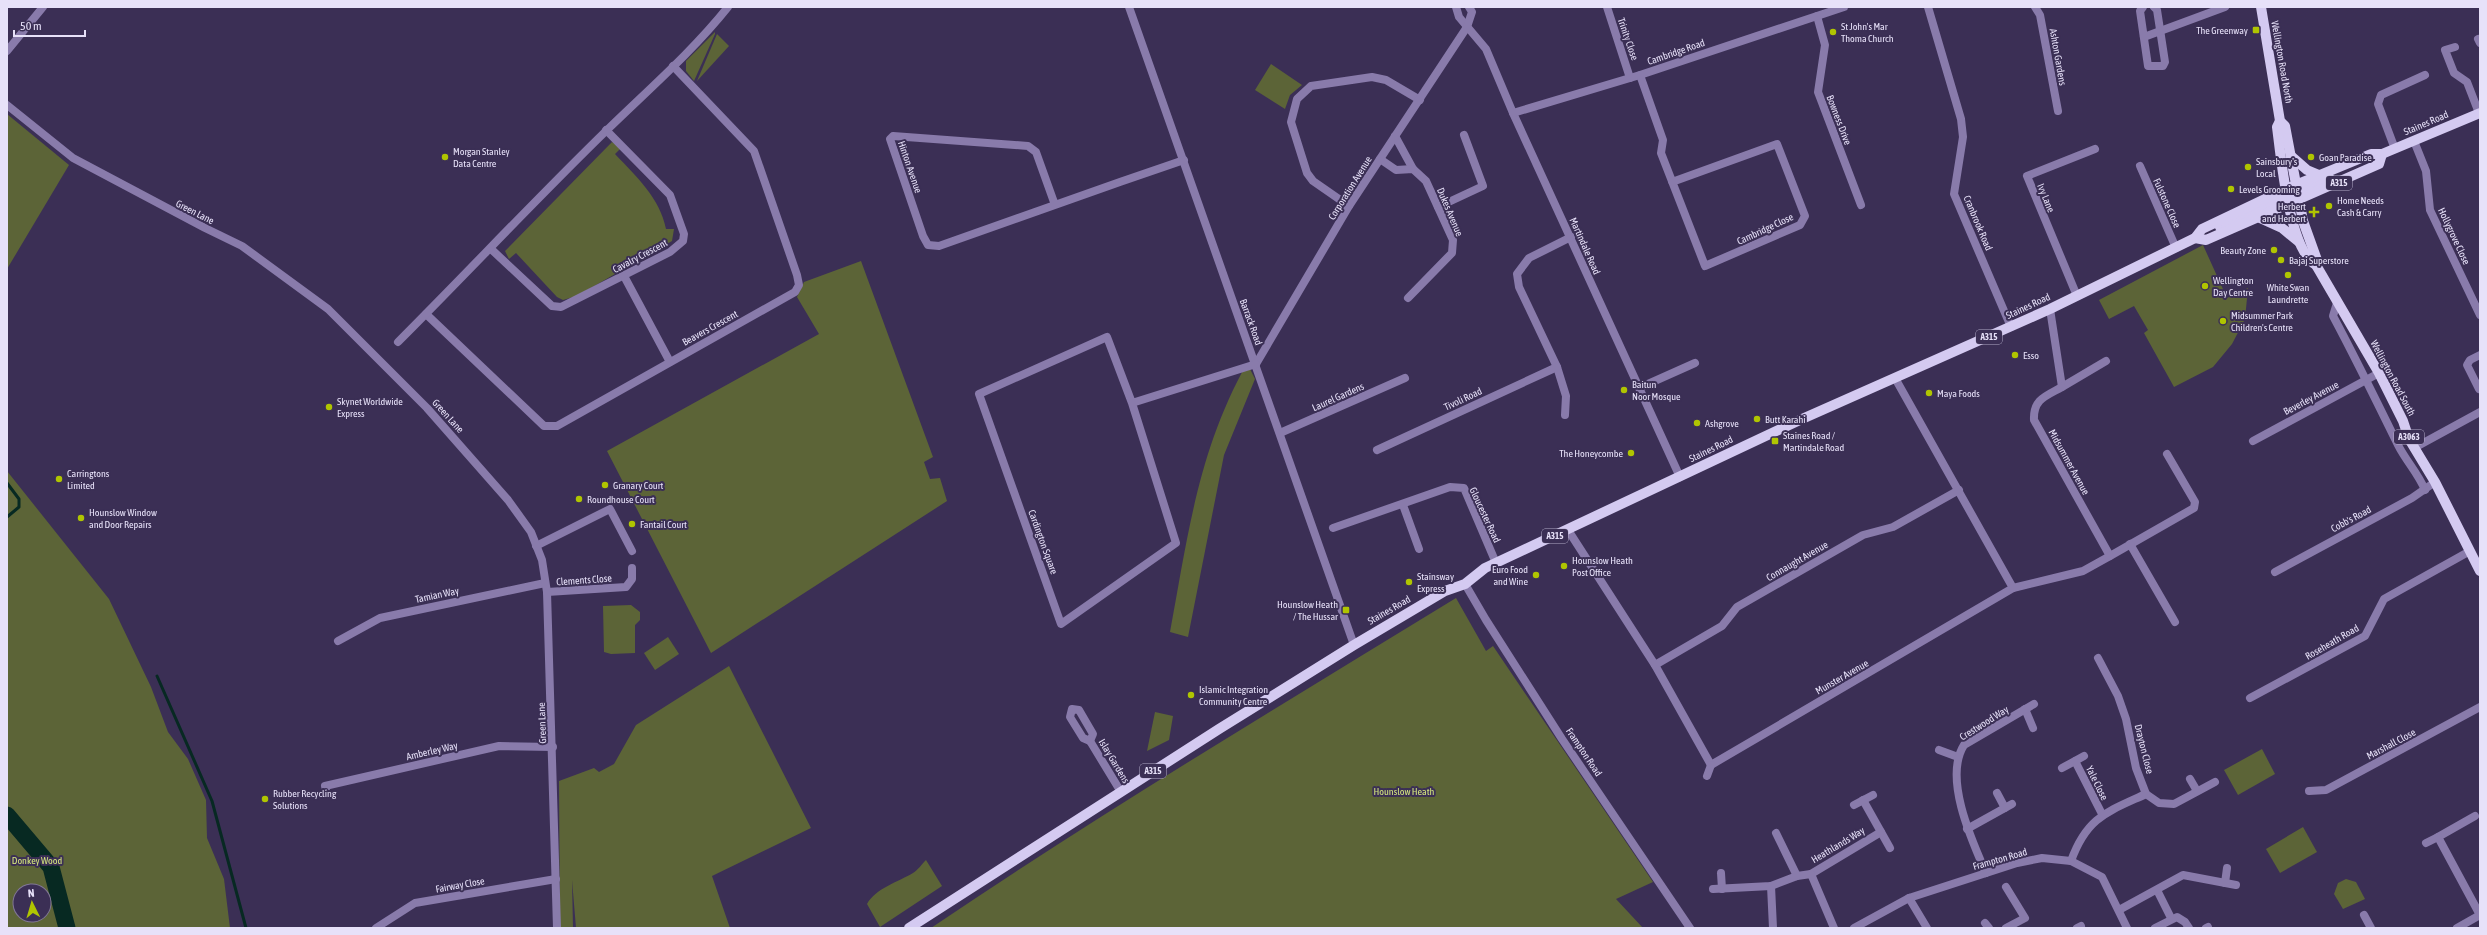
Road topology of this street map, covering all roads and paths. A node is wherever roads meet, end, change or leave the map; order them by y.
1 (43, 7) edge
2 (728, 7) edge
3 (1129, 7) edge
4 (1456, 7) edge
5 (1469, 7) edge
6 (1606, 7) edge
7 (1844, 7) edge
8 (1928, 7) edge
9 (2035, 7) edge
10 (2143, 7) edge
11 (2154, 7) edge
12 (2225, 7) edge
13 (2260, 7) edge
14 (1817, 16) junction
15 (1467, 26) junction
16 (2160, 31) junction
17 (2144, 37) junction
18 (2455, 47) dead end
19 (7, 51) edge
20 (673, 66) junction
21 (1640, 75) junction
22 (2425, 75) dead end
23 (1630, 78) junction
24 (1420, 100) junction
25 (7, 106) edge
26 (2058, 111) dead end
27 (1513, 113) junction
28 (2480, 113) edge
29 (2280, 121) junction
30 (606, 130) junction
31 (1464, 135) dead end
32 (1395, 136) junction
33 (2414, 141) junction
34 (2096, 149) dead end
35 (2396, 149) junction
36 (2291, 156) junction
37 (2381, 157) junction
38 (1380, 159) junction
39 (1184, 160) junction
40 (2140, 166) dead end
41 (1413, 168) junction
42 (2319, 175) junction
43 (1672, 182) junction
44 (2298, 193) junction
45 (2287, 197) junction
46 (1055, 205) junction
47 (1861, 205) dead end
48 (1349, 206) junction
49 (1438, 207) junction
50 (2260, 218) junction
51 (2197, 235) junction
52 (1571, 237) junction
53 (2303, 247) junction
54 (2176, 248) junction
55 (491, 249) junction
56 (2316, 265) junction
57 (624, 276) junction
58 (2077, 296) junction
59 (1408, 298) dead end
60 (2337, 303) junction
61 (2050, 309) junction
62 (426, 314) junction
63 (2480, 315) edge
64 (2011, 327) junction
65 (398, 342) dead end
66 (2480, 355) edge
67 (2106, 361) dead end
68 (670, 362) junction
69 (1695, 363) dead end
70 (1256, 364) junction
71 (1557, 367) junction
72 (2379, 373) junction
73 (1405, 378) dead end
74 (1895, 378) junction
75 (2367, 380) junction
76 (2062, 387) junction
77 (1639, 388) junction
78 (2479, 389) dead end
79 (1132, 402) junction
80 (2480, 412) edge
81 (1564, 416) dead end
82 (1280, 433) junction
83 (2252, 441) dead end
84 (2414, 448) junction
85 (1377, 450) dead end
86 (2167, 454) dead end
87 (1680, 477) junction
88 (2435, 482) junction
89 (1959, 490) junction
90 (2426, 490) junction
91 (1404, 505) junction
92 (1332, 528) dead end
93 (1568, 530) junction
94 (2130, 544) junction
95 (536, 546) junction
96 (1419, 549) dead end
97 (632, 550) dead end
98 (2470, 552) junction
99 (2110, 556) junction
100 (1496, 563) junction
101 (632, 568) dead end
102 (2480, 571) edge
103 (2275, 572) dead end
104 (545, 583) junction
105 (1465, 584) junction
106 (2013, 588) junction
107 (547, 592) junction
108 (2175, 622) dead end
109 (338, 641) dead end
110 (1354, 644) junction
111 (2098, 658) dead end
112 (1655, 665) junction
113 (2250, 698) dead end
114 (2034, 704) dead end
115 (2480, 707) edge
116 (2025, 709) junction
117 (2033, 728) dead end
118 (1090, 741) dead end
119 (553, 746) junction
120 (1939, 750) dead end
121 (2084, 756) dead end
122 (1958, 757) junction
123 (2075, 761) junction
124 (1711, 765) junction
125 (2062, 768) dead end
126 (1708, 776) dead end
127 (2190, 779) dead end
128 (2215, 782) dead end
129 (2309, 791) dead end
130 (1121, 792) junction
131 (2197, 792) junction
132 (1997, 793) dead end
133 (2146, 794) junction
134 (327, 795) dead end
135 (1873, 795) dead end
136 (1864, 800) junction
137 (1854, 805) dead end
138 (2102, 814) junction
139 (2475, 816) dead end
140 (1967, 829) junction
141 (1881, 832) junction
142 (1776, 833) dead end
143 (2438, 837) junction
144 (2426, 843) dead end
145 (1890, 848) dead end
146 (2071, 861) junction
147 (2227, 868) dead end
148 (1721, 873) dead end
149 (1986, 873) junction
150 (1811, 874) junction
151 (1797, 876) junction
152 (556, 879) junction
153 (2225, 883) junction
154 (2236, 885) dead end
155 (1771, 886) junction
156 (2006, 887) dead end
157 (1713, 889) dead end
158 (1722, 889) junction
159 (2157, 890) junction
160 (1909, 898) junction
161 (2119, 910) junction
162 (2364, 915) dead end
163 (2480, 915) edge
164 (2171, 918) junction
165 (2020, 924) edge
166 (376, 928) edge
167 (557, 928) edge
168 (909, 928) edge
169 (1690, 928) edge
170 (1773, 928) edge
171 (1834, 928) edge
172 (1854, 928) edge
173 (1927, 928) edge
174 (2006, 928) edge
175 (2127, 928) edge
176 (2155, 928) edge
177 (2189, 928) edge
178 (2371, 928) edge
179 (2457, 928) edge

1 - 19 street
2 - 20 street
3 - 39 street, Barrack Road
4 - 15 street, Martindale Road
5 - 15 street
6 - 23 street, Trinity Close
7 - 14 street, Cambridge Road
8 - 64 street, Cranbrook Road
9 - 26 street, Ashton Gardens
10 - 17 street
11 - 16 street
12 - 16 street
13 - 29 main road, Wellington Road North / A3063
14 - 21 street, Cambridge Road
14 - 47 street, Bowness Drive
15 - 24 street, Corporation Avenue
15 - 27 street, Martindale Road
16 - 17 street
16 - 17 street
18 - 28 street
20 - 30 street
20 - 68 street, Beavers Crescent
21 - 23 street, Cambridge Road
21 - 43 street, Cambridge Close
22 - 35 street
23 - 27 street, Cambridge Road
24 - 32 street, Corporation Avenue
24 - 48 street
25 - 95 street, Green Lane
27 - 52 street, Martindale Road
28 - 33 main road, Staines Road / A315
29 - 36 main road, Wellington Road North / A3063
29 - 45 main road, Wellington Road North / A3063
30 - 55 street
30 - 57 street, Cavalry Crescent
31 - 49 street
32 - 38 street, Corporation Avenue
32 - 41 street, Dukes Avenue
33 - 35 main road, Staines Road / A315
33 - 63 street, Hollygrove Close
34 - 58 street, Ivy Lane
35 - 37 main road, Staines Road / A315
36 - 42 main road
36 - 44 main road, Wellington Road North / A3063
37 - 42 main road, Staines Road / A315
37 - 44 main road
38 - 41 street
38 - 48 street, Corporation Avenue
39 - 46 street, Hinton Avenue
39 - 70 street, Barrack Road
40 - 54 street, Fulstone Close
41 - 49 street, Dukes Avenue
42 - 44 main road, Staines Road / A315
43 - 43 street, Cambridge Close
44 - 45 main road, Staines Road / A315
44 - 45 main road, Staines Road / A315
44 - 56 main road, Wellington Road North / A3063
45 - 50 main road, Staines Road / A315
45 - 51 main road, Staines Road / A315
45 - 53 main road, Wellington Road South / A3063
46 - 46 street, Hinton Avenue
48 - 70 street, Corporation Avenue
49 - 59 street, Dukes Avenue
50 - 51 main road, Staines Road / A315
50 - 53 main road
51 - 54 main road, Staines Road / A315
52 - 71 street
52 - 77 street, Martindale Road
53 - 56 main road, Wellington Road South / A3063
54 - 58 main road, Staines Road / A315
55 - 57 street, Cavalry Crescent
55 - 62 street
56 - 60 main road, Wellington Road South / A3063
57 - 68 street
58 - 61 main road, Staines Road / A315
60 - 72 main road, Wellington Road South / A3063
60 - 75 street
61 - 64 main road, Staines Road / A315
61 - 76 street
62 - 65 street
62 - 68 street, Beavers Crescent
64 - 74 main road, Staines Road / A315
66 - 78 street
67 - 76 street, Midsummer Avenue
69 - 77 street
70 - 79 street
70 - 82 street, Barrack Road
71 - 81 street
71 - 85 street, Tivoli Road
72 - 75 street, Beverley Avenue
72 - 84 main road, Wellington Road South / A3063
73 - 82 street, Laurel Gardens
74 - 87 main road, Staines Road / A315
74 - 89 street
75 - 83 street, Beverley Avenue
75 - 90 street
76 - 99 street, Midsummer Avenue
77 - 87 street, Martindale Road
79 - 79 street, Cardington Square
80 - 84 street
82 - 110 street, Barrack Road
84 - 88 main road, Wellington Road South / A3063
86 - 94 street
87 - 93 main road, Staines Road / A315
88 - 90 street, Cobb's Road
88 - 98 main road, Wellington Road South / A3063
89 - 106 street
89 - 112 street, Connaught Avenue
90 - 103 street, Cobb's Road
91 - 92 street, Gloucester Road
91 - 96 street
91 - 100 street, Gloucester Road
93 - 100 main road, Staines Road / A315
93 - 112 street
94 - 99 street
94 - 108 street
95 - 97 street
95 - 104 street, Green Lane
98 - 102 main road, Wellington Road South / A3063
98 - 113 street, Roseheath Road
99 - 106 street
100 - 105 main road, Staines Road / A315
101 - 107 street, Clements Close
104 - 107 street, Green Lane
104 - 109 street, Tamian Way
105 - 110 main road, Staines Road / A315
105 - 169 street, Frampton Road
106 - 124 street, Munster Avenue
107 - 119 street, Green Lane
110 - 130 main road, A315
111 - 133 street, Drayton Close
112 - 124 street
114 - 116 street, Crestwood Way
115 - 129 street, Marshall Close
116 - 117 street, Crestwood Way
116 - 122 street, Crestwood Way
118 - 130 street, Islay Gardens
119 - 134 street, Amberley Way
119 - 152 street, Green Lane
120 - 122 street
121 - 123 street, Yale Close
122 - 140 street
123 - 125 street, Yale Close
123 - 138 street, Yale Close
124 - 126 street
127 - 131 street
128 - 131 street
130 - 168 main road, A315
131 - 133 street
132 - 140 street
133 - 138 street
135 - 136 street
136 - 137 street
136 - 141 street
138 - 146 street
139 - 143 street
140 - 149 street
141 - 145 street, Heathlands Way
141 - 150 street, Heathlands Way
142 - 151 street
143 - 144 street
143 - 163 street
146 - 149 street, Frampton Road
146 - 161 street, Frampton Road
147 - 153 street
148 - 158 street
149 - 160 street, Frampton Road
150 - 151 street, Heathlands Way
150 - 171 street, Heathlands Way
151 - 155 street, Heathlands Way
152 - 166 street, Fairway Close
152 - 167 street, Green Lane
153 - 154 street
153 - 159 street
155 - 158 street, Heathlands Way
155 - 170 street
156 - 165 street
157 - 158 street, Heathlands Way
159 - 161 street
159 - 164 street
160 - 172 street, Frampton Road
160 - 173 street
161 - 175 street, Frampton Road
162 - 178 street
163 - 179 street
164 - 176 street
164 - 177 street
165 - 174 street

